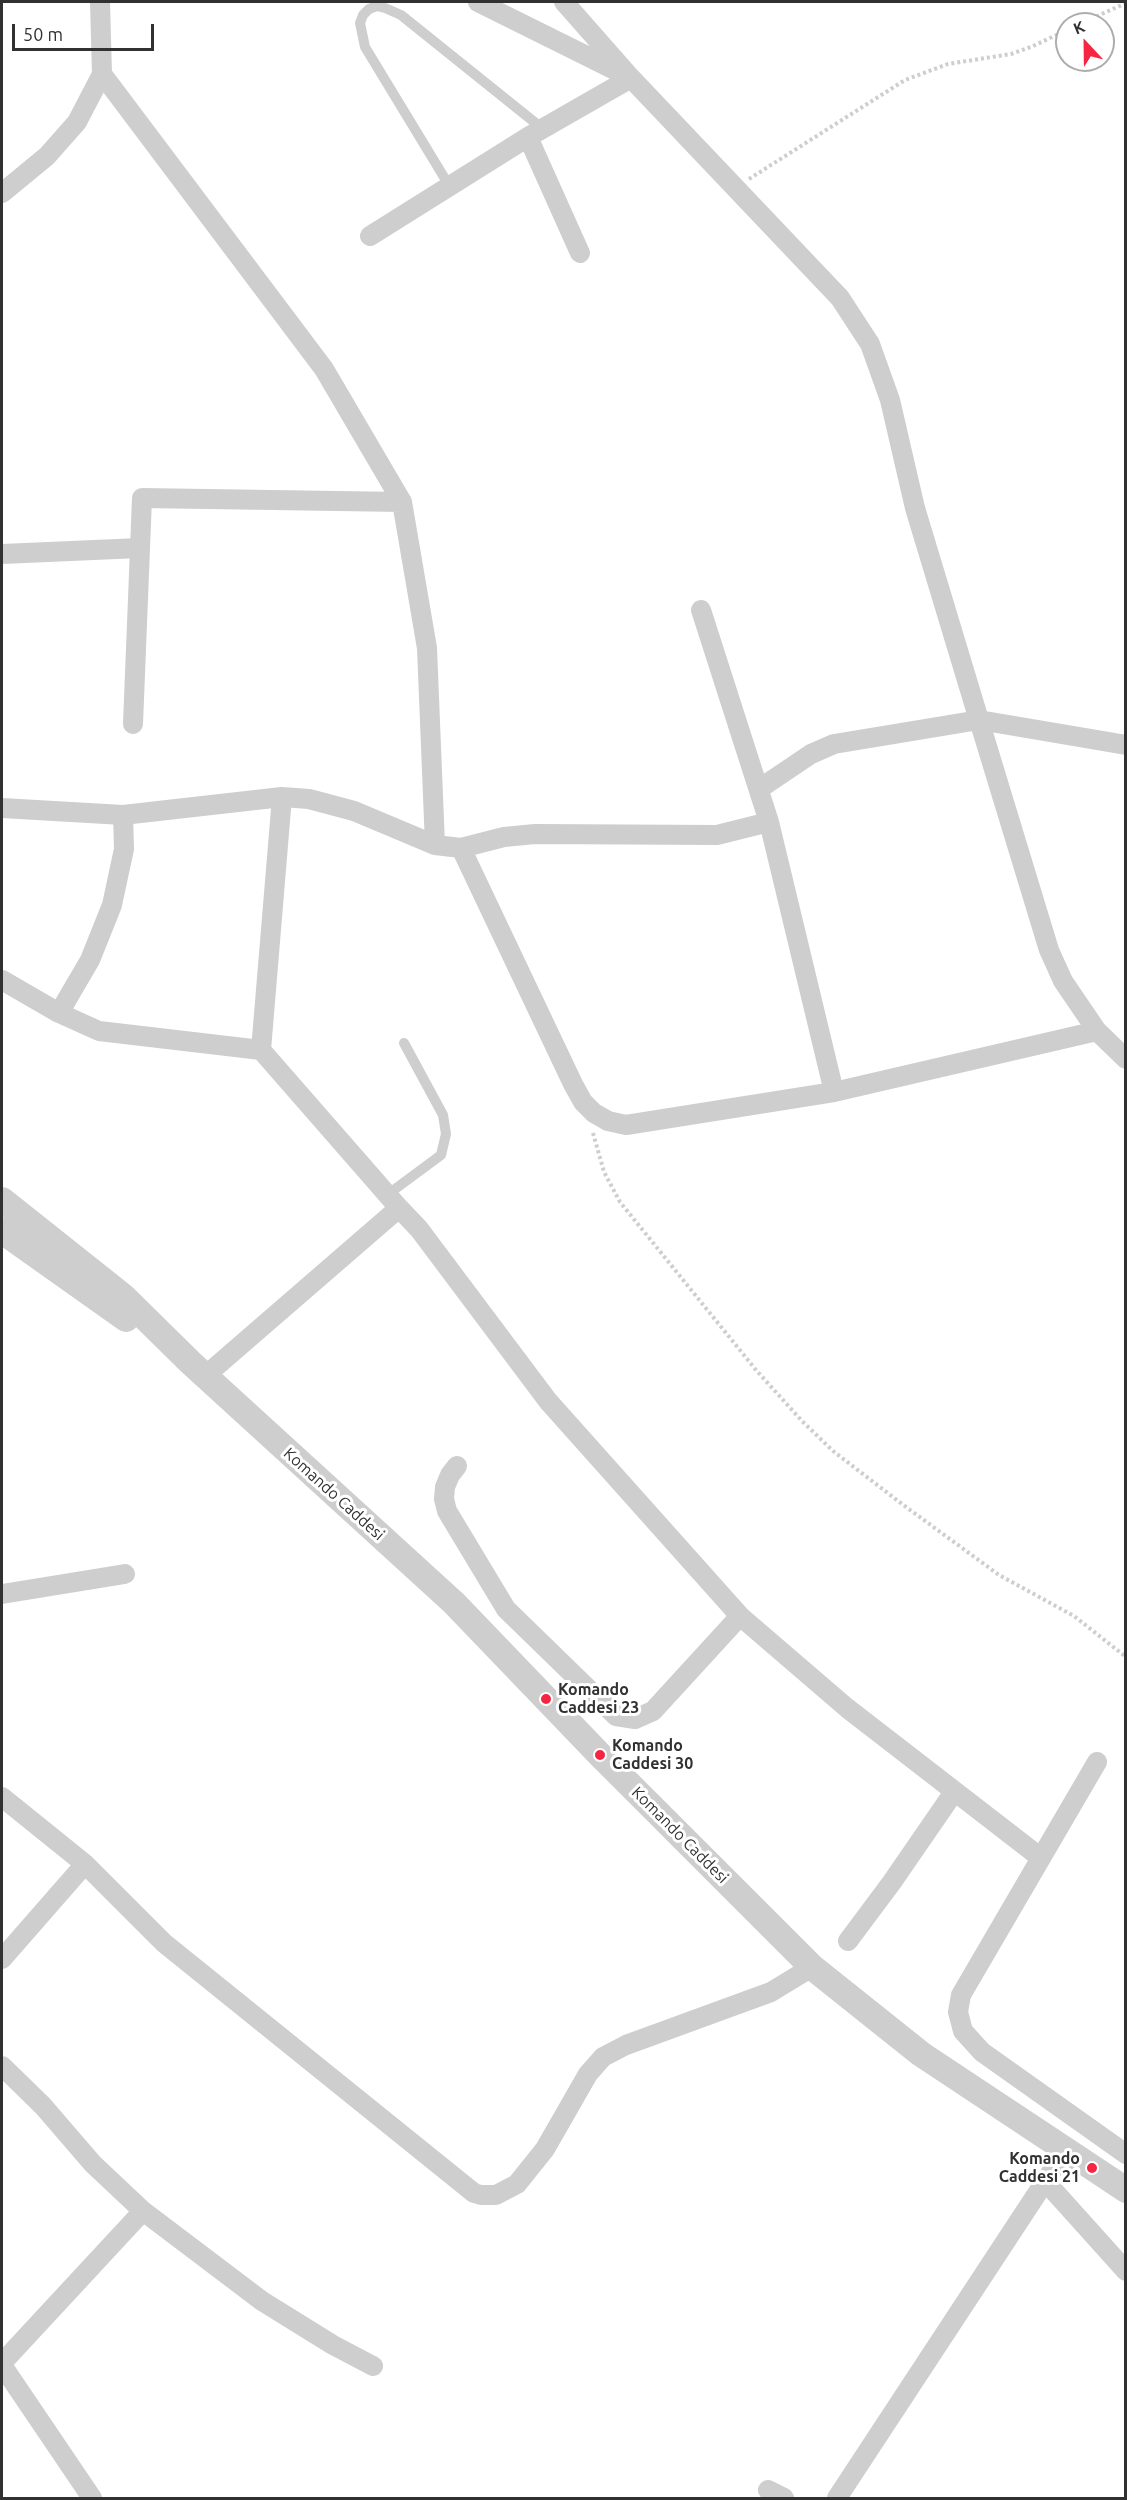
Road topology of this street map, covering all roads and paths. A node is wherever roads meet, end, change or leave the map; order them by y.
1 (100, 2) edge
2 (478, 2) edge
3 (564, 2) edge
4 (1125, 3) edge
5 (1106, 12) edge
6 (1055, 36) edge
7 (102, 74) junction
8 (631, 78) junction
9 (536, 133) junction
10 (450, 187) junction
11 (736, 187) junction
12 (2, 193) edge
13 (370, 236) dead end
14 (580, 253) dead end
15 (402, 502) junction
16 (141, 548) junction
17 (2, 554) edge
18 (701, 610) dead end
19 (979, 720) junction
20 (133, 724) dead end
21 (1125, 745) edge
22 (759, 789) junction
23 (282, 797) junction
24 (2, 808) edge
25 (123, 815) junction
26 (769, 822) junction
27 (435, 844) junction
28 (461, 848) junction
29 (2, 980) edge
30 (59, 1013) junction
31 (1097, 1031) junction
32 (404, 1043) dead end
33 (261, 1050) junction
34 (1125, 1059) edge
35 (834, 1092) junction
36 (594, 1113) junction
37 (2, 1200) edge
38 (393, 1202) junction
39 (2, 1231) edge
40 (198, 1370) junction
41 (457, 1466) dead end
42 (125, 1574) dead end
43 (2, 1594) edge
44 (740, 1616) junction
45 (1125, 1657) edge
46 (1097, 1762) dead end
47 (954, 1791) junction
48 (2, 1797) edge
49 (1041, 1858) junction
50 (85, 1864) junction
51 (848, 1941) dead end
52 (2, 1959) edge
53 (813, 1966) junction
54 (2, 2066) edge
55 (1065, 2151) junction
56 (1125, 2154) edge
57 (1045, 2181) junction
58 (1125, 2190) edge
59 (142, 2211) junction
60 (1125, 2271) edge
61 (2, 2364) edge
62 (373, 2366) dead end
63 (92, 2499) edge
64 (837, 2499) edge

1 - 7 street
2 - 8 street
3 - 8 street
4 - 5 path
6 - 11 path
7 - 12 street
7 - 15 street
8 - 9 street
8 - 11 street
9 - 10 street
9 - 10 lane
9 - 14 street
10 - 13 street
11 - 19 street
15 - 16 street
15 - 27 street
16 - 17 street
16 - 20 street
18 - 22 street
19 - 21 street
19 - 22 street
19 - 31 street
22 - 26 street
23 - 25 street
23 - 27 street
23 - 33 street
24 - 25 street
25 - 30 street
26 - 28 street
26 - 35 street
27 - 28 street
28 - 36 street
29 - 30 street
30 - 33 street
31 - 34 street
31 - 35 street
32 - 38 lane
33 - 38 street
35 - 36 street
36 - 45 path
37 - 40 street
38 - 40 street
38 - 44 street
39 - 40 street
40 - 53 street, Komando Caddesi
41 - 44 street
42 - 43 street
44 - 47 street
46 - 49 street
47 - 49 street
47 - 51 street
48 - 50 street
49 - 56 street
50 - 52 street
50 - 53 street
53 - 55 street, Komando Caddesi
54 - 59 street
55 - 57 street
55 - 58 street, Komando Caddesi
57 - 60 street
57 - 64 street
59 - 61 street
59 - 62 street
61 - 63 street

